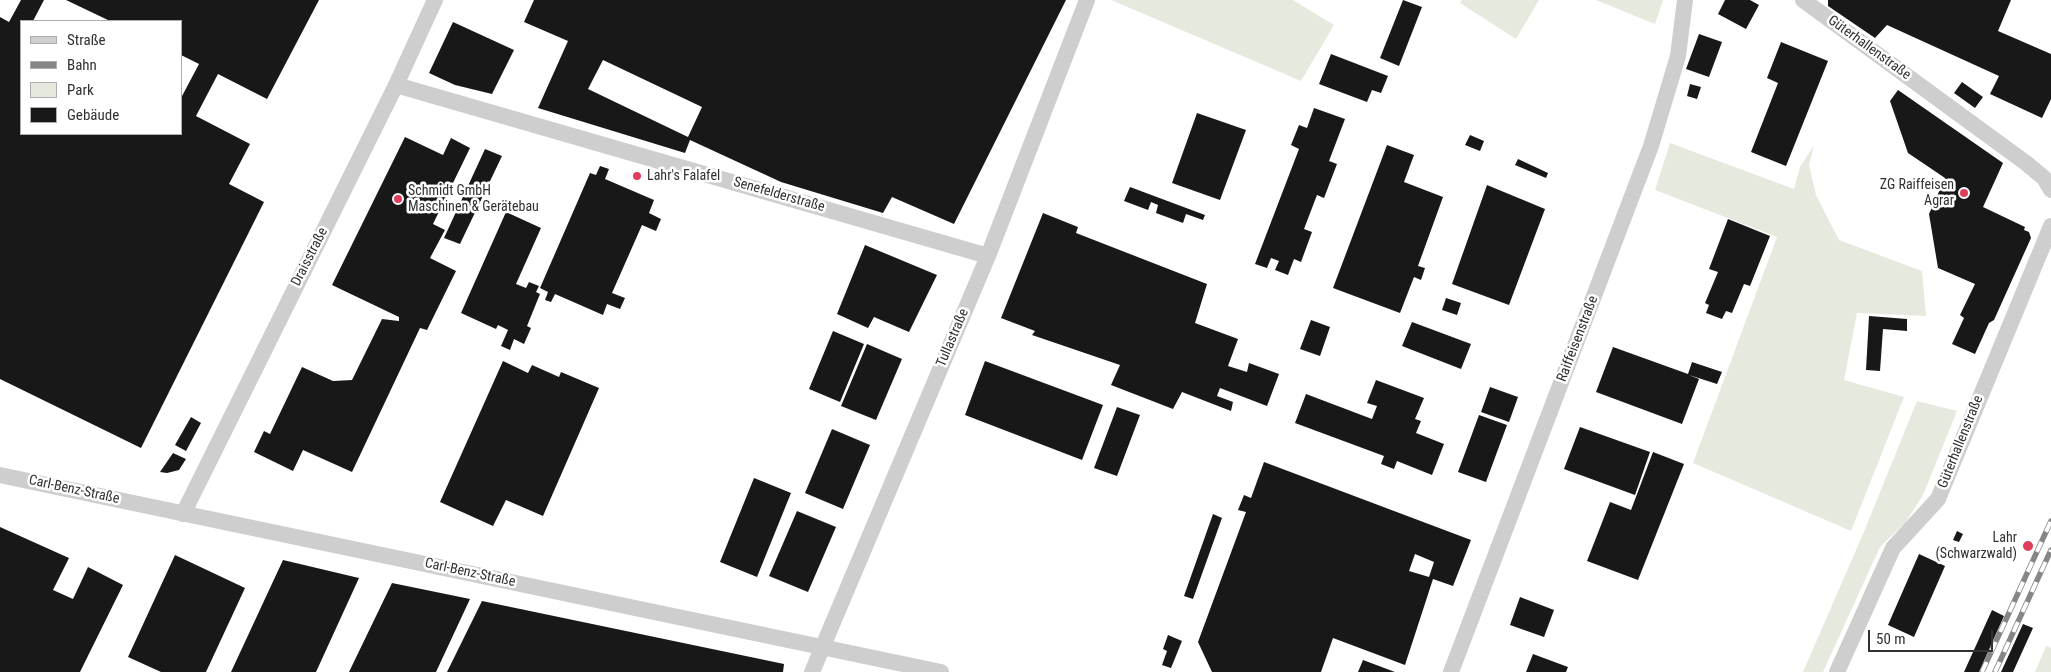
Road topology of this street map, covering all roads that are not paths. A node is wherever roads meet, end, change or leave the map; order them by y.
1 (435, 0) edge
2 (1087, 0) edge
3 (1685, 0) edge
4 (1803, 0) edge
5 (396, 85) junction
6 (2051, 190) edge
7 (2051, 226) edge
8 (988, 256) junction
9 (0, 475) edge
10 (183, 514) junction
11 (822, 646) junction
12 (812, 672) edge
13 (941, 672) edge
14 (1451, 672) edge
15 (1837, 672) edge

1 - 5 street, Draisstraße
2 - 8 street, Tullastraße
3 - 14 street, Raiffeisenstraße
4 - 6 street, Güterhallenstraße
5 - 8 street, Senefelderstraße
5 - 10 street, Draisstraße
7 - 15 street, Güterhallenstraße
8 - 11 street, Tullastraße
9 - 10 street, Carl-Benz-Straße
10 - 11 street, Carl-Benz-Straße
11 - 12 street, Tullastraße
11 - 13 street, Carl-Benz-Straße

